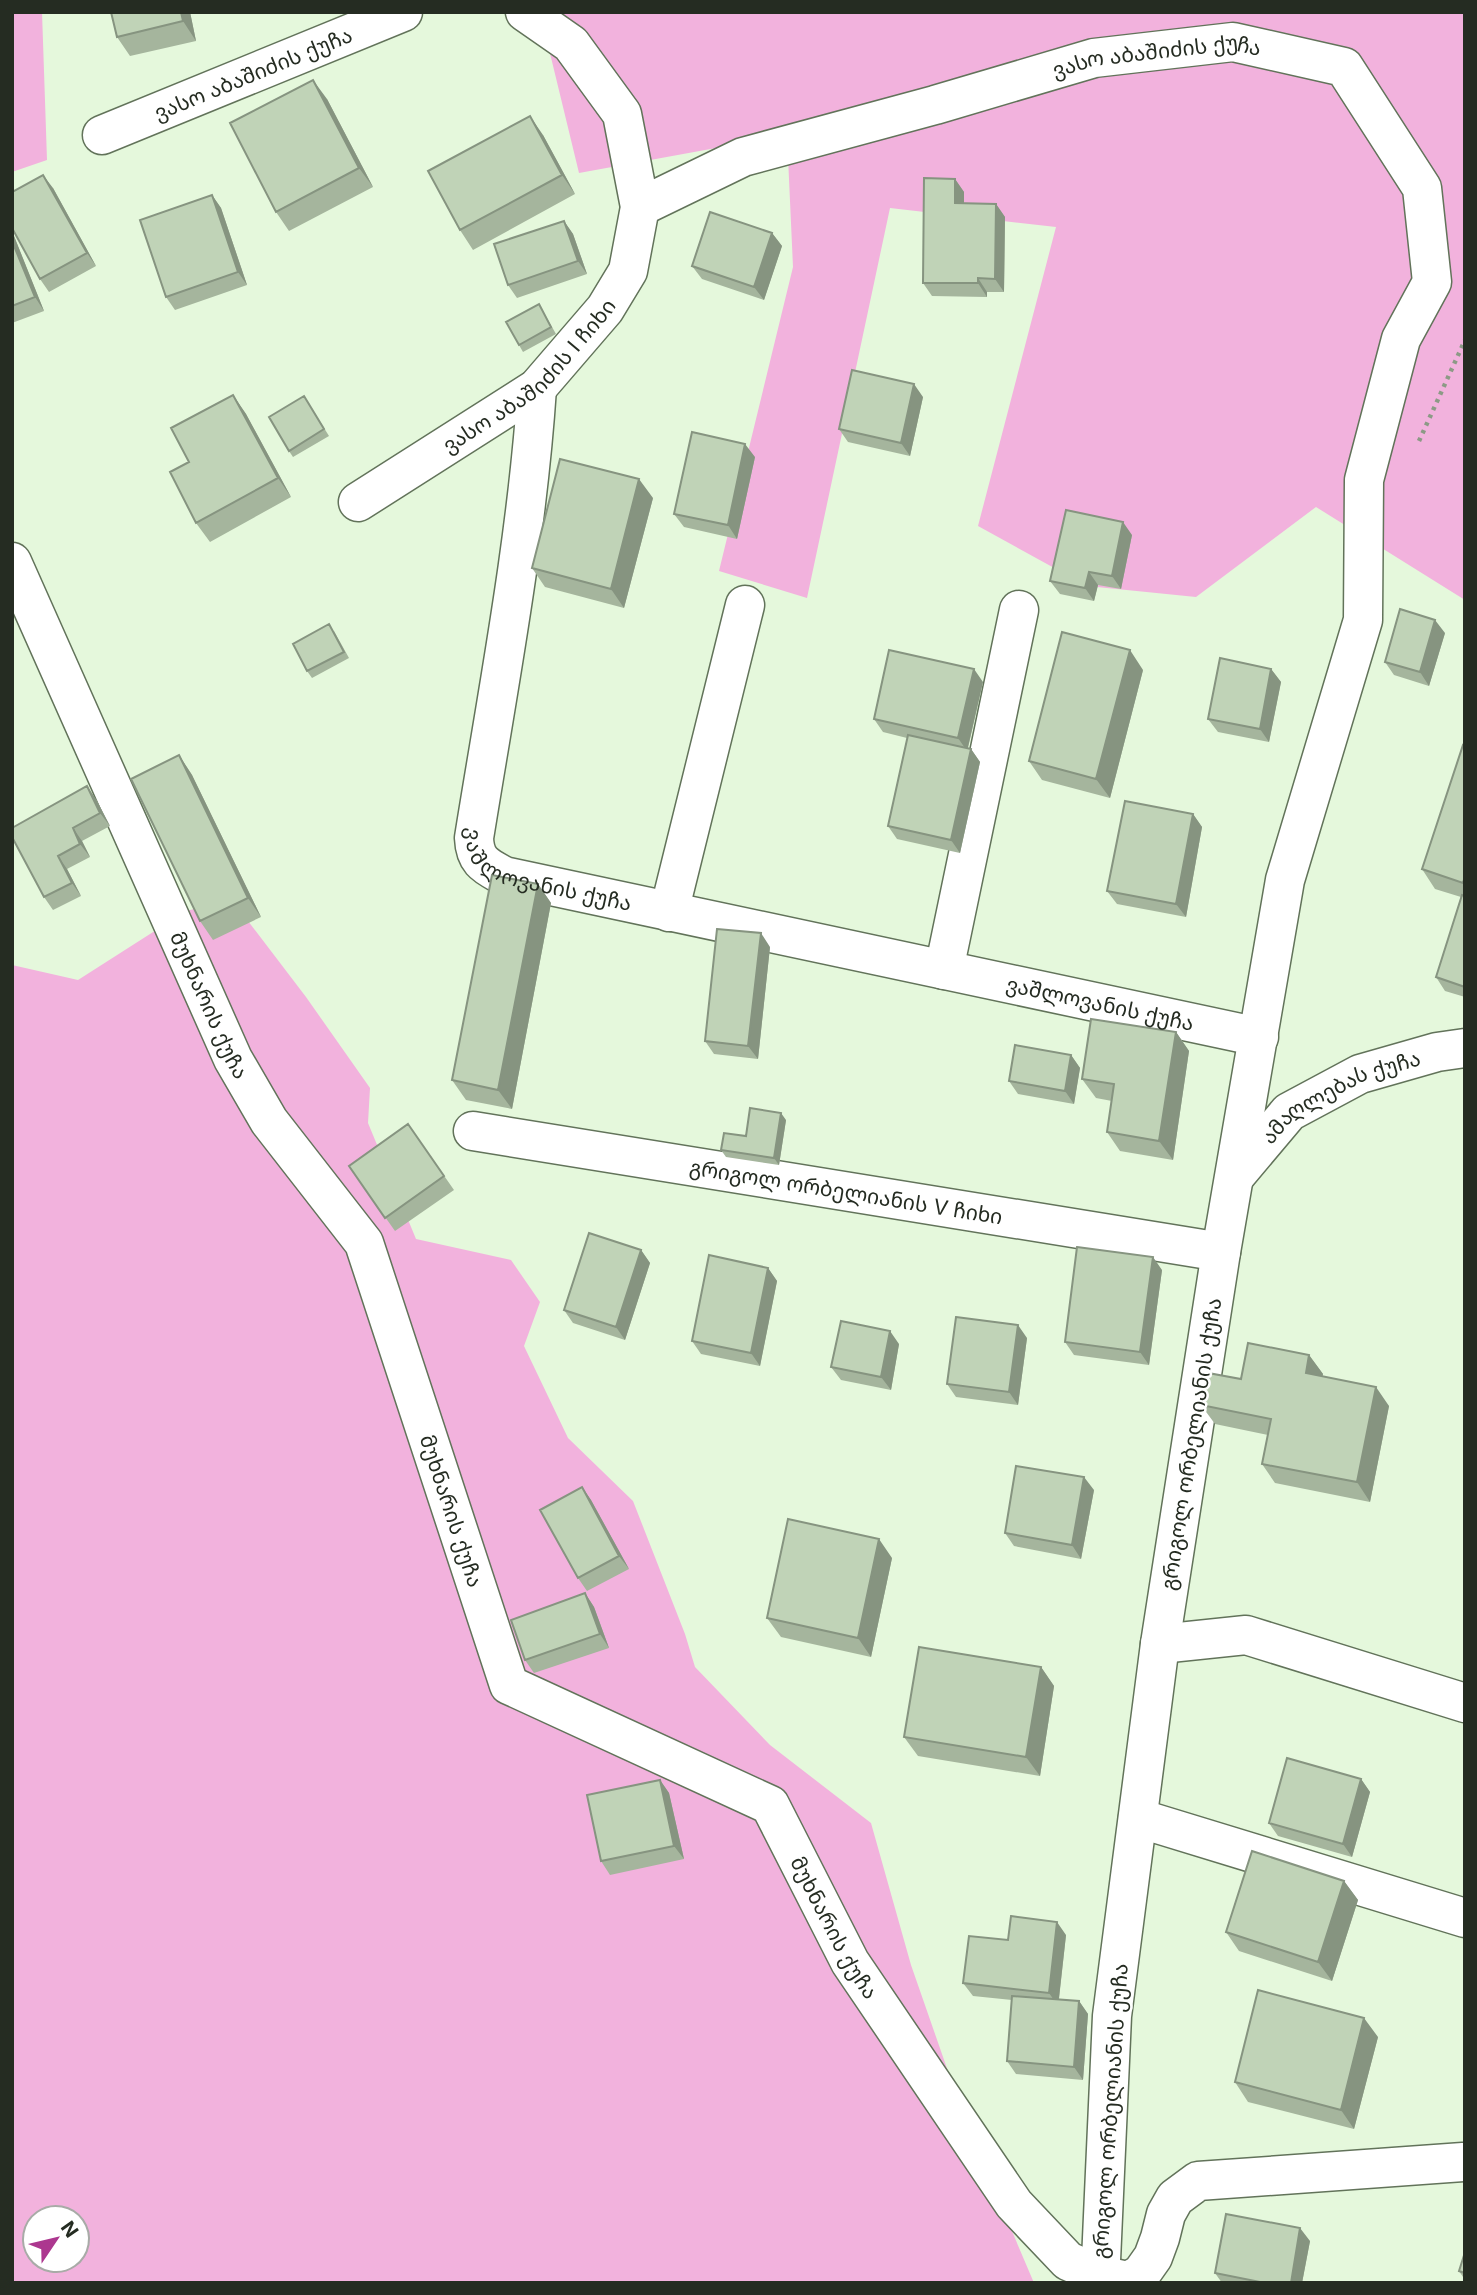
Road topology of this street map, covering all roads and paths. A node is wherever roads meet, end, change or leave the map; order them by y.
1 (403, 12) edge
2 (525, 12) edge
3 (102, 135) dead end
4 (640, 207) junction
5 (537, 388) junction
6 (358, 502) dead end
7 (12, 562) edge
8 (745, 605) dead end
9 (1018, 610) dead end
10 (1363, 620) joint
11 (669, 912) junction
12 (944, 970) junction
13 (1259, 1037) junction
14 (1465, 1048) edge
15 (473, 1130) dead end
16 (1235, 1177) junction
17 (1221, 1252) junction
18 (1160, 1644) junction
19 (1465, 1703) edge
20 (1138, 1818) junction
21 (1465, 1918) edge
22 (1462, 2162) dead end
23 (1100, 2279) edge

1 - 3 street, ვასო აბაშიძის ქუჩა
2 - 4 street
4 - 5 street, ვასო აბაშიძის I ჩიხი
4 - 10 street, ვასო აბაშიძის ქუჩა
5 - 6 street, ვასო აბაშიძის I ჩიხი
5 - 11 street, ვაშლოვანის ქუჩა
7 - 23 street, მუხნარის ქუჩა
8 - 11 street
9 - 12 street
10 - 13 street, გრიგოლ ორბელიანის ქუჩა
11 - 12 street, ვაშლოვანის ქუჩა
12 - 13 street, ვაშლოვანის ქუჩა
13 - 16 street, გრიგოლ ორბელიანის ქუჩა
14 - 16 street, ამაღლებას ქუჩა
15 - 17 street, გრიგოლ ორბელიანის V ჩიხი
16 - 17 street, გრიგოლ ორბელიანის ქუჩა
17 - 18 street, გრიგოლ ორბელიანის ქუჩა
18 - 19 street
18 - 20 street, გრიგოლ ორბელიანის ქუჩა
20 - 21 street
20 - 23 street, გრიგოლ ორბელიანის ქუჩა
22 - 23 street, მუხნარის ქუჩა

